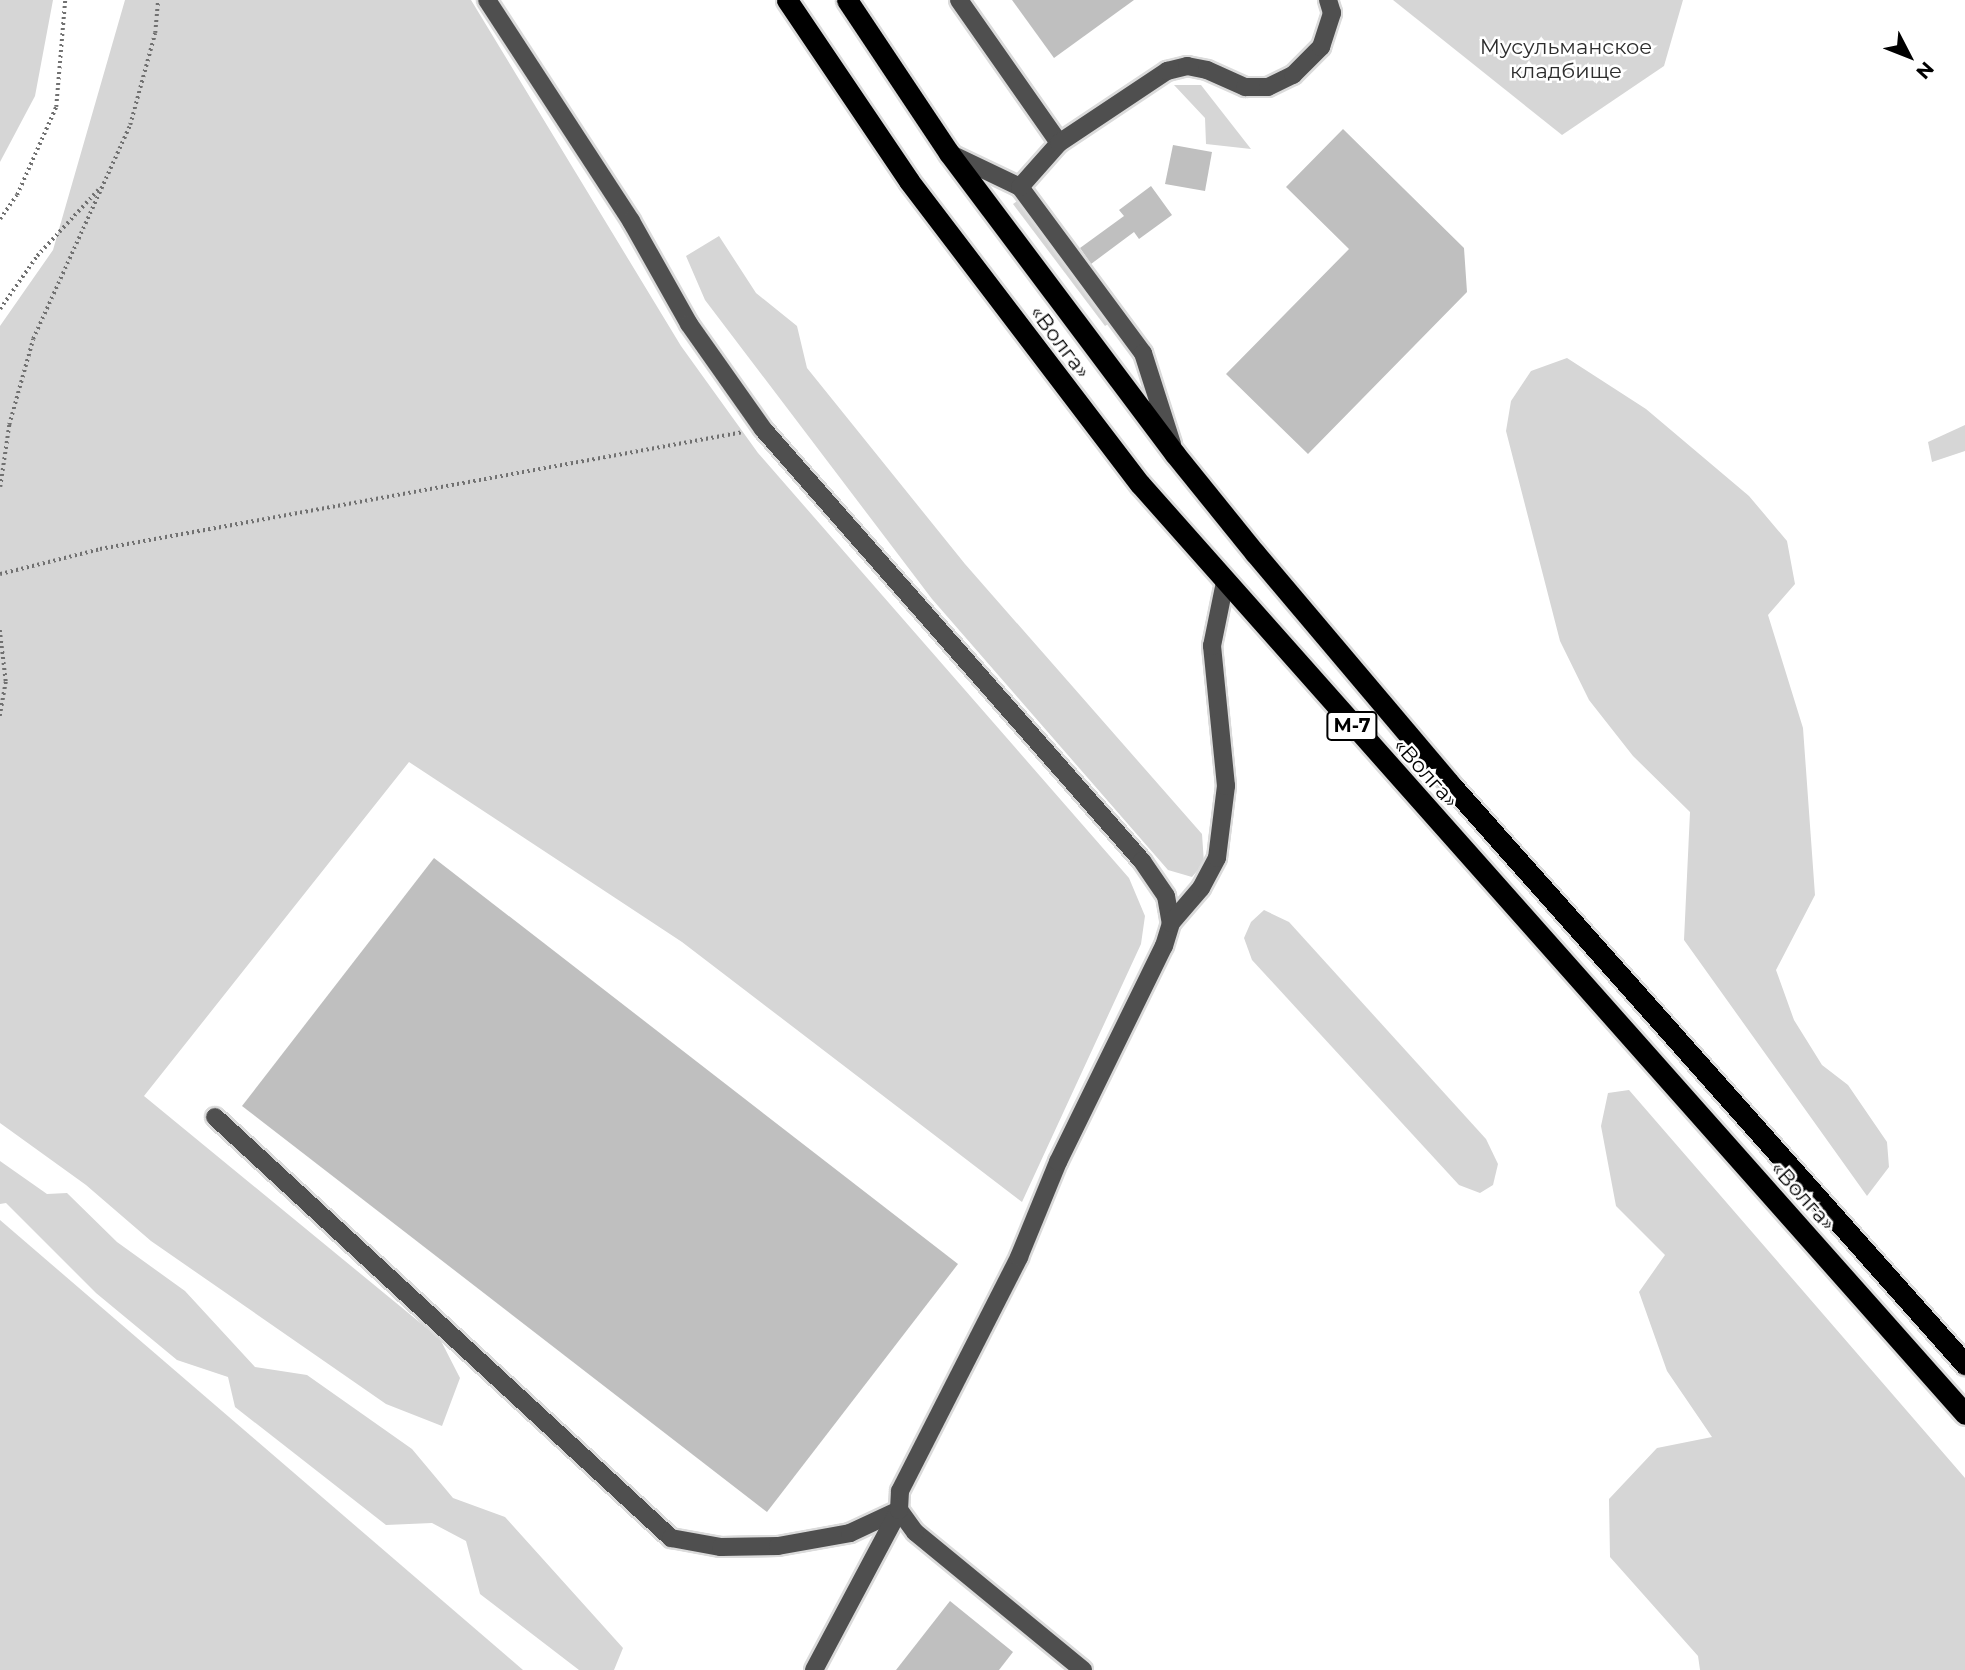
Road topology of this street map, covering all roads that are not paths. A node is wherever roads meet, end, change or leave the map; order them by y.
1 (487, 0) edge
2 (787, 0) edge
3 (847, 0) edge
4 (959, 0) edge
5 (1328, 0) edge
6 (1059, 143) junction
7 (949, 153) junction
8 (1020, 187) junction
9 (1175, 454) junction
10 (1225, 582) junction
11 (1171, 923) junction
12 (215, 1117) dead end
13 (1965, 1364) edge
14 (1965, 1414) edge
15 (899, 1510) junction
16 (814, 1670) edge
17 (1083, 1670) edge

1 - 11 street
2 - 10 highway, «Волга» / М-7
3 - 7 highway, «Волга» / М-7
4 - 6 street
5 - 6 street
6 - 8 street
7 - 8 street
7 - 9 highway, «Волга» / М-7
8 - 9 street
9 - 13 highway, «Волга» / М-7
10 - 11 street
10 - 14 highway, «Волга» / М-7
11 - 15 street
12 - 15 street
15 - 16 street
15 - 17 street

